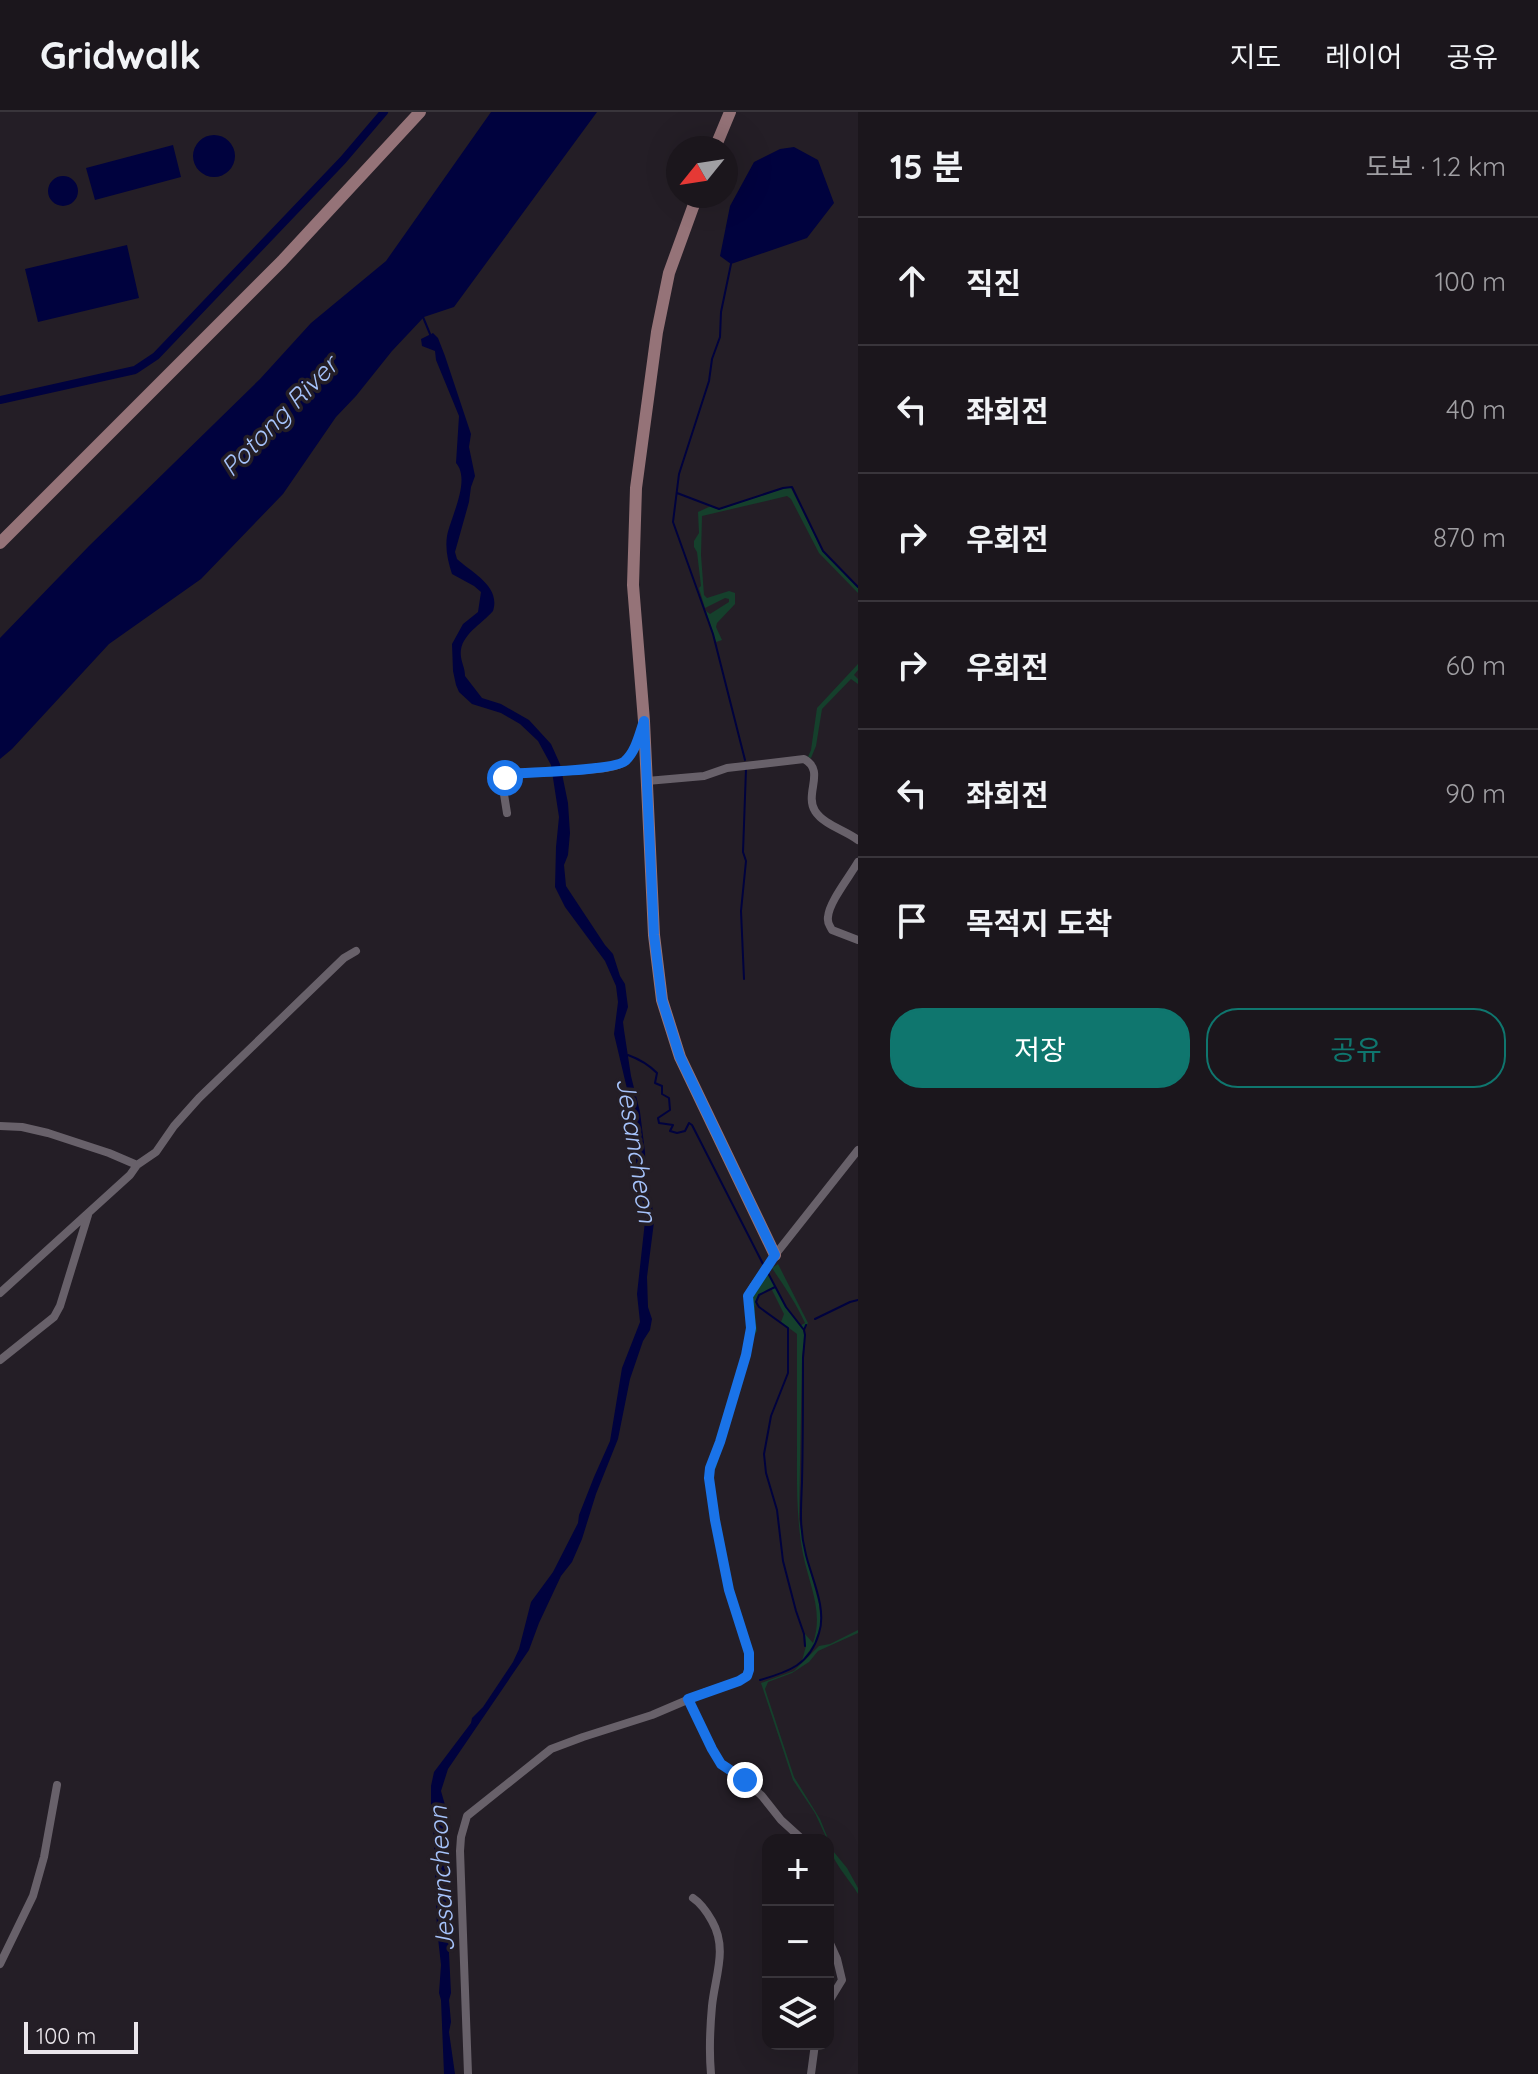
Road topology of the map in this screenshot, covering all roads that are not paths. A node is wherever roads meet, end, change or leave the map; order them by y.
1 (420, 112) edge
2 (730, 112) edge
3 (720, 136) edge
4 (693, 208) edge
5 (0, 543) edge
6 (644, 721) junction
7 (647, 781) junction
8 (507, 813) dead end
9 (858, 840) edge
10 (858, 862) edge
11 (858, 940) edge
12 (356, 951) dead end
13 (0, 1126) edge
14 (858, 1150) edge
15 (137, 1165) junction
16 (88, 1214) junction
17 (775, 1255) junction
18 (0, 1293) edge
19 (0, 1360) edge
20 (688, 1699) junction
21 (57, 1785) dead end
22 (796, 1834) edge
23 (693, 1898) dead end
24 (834, 1952) edge
25 (0, 1964) edge
26 (834, 1993) edge
27 (814, 2050) edge
28 (468, 2074) edge
29 (711, 2074) edge
30 (811, 2074) edge

1 - 5 street
2 - 3 street
4 - 6 street
6 - 7 street
6 - 8 street
7 - 9 street
7 - 17 street
10 - 11 street
12 - 15 street
13 - 15 street
14 - 17 street
15 - 16 street
16 - 18 street
16 - 19 street
17 - 20 street
20 - 22 street
20 - 28 street
21 - 25 street
23 - 29 street
24 - 26 street
27 - 30 street

